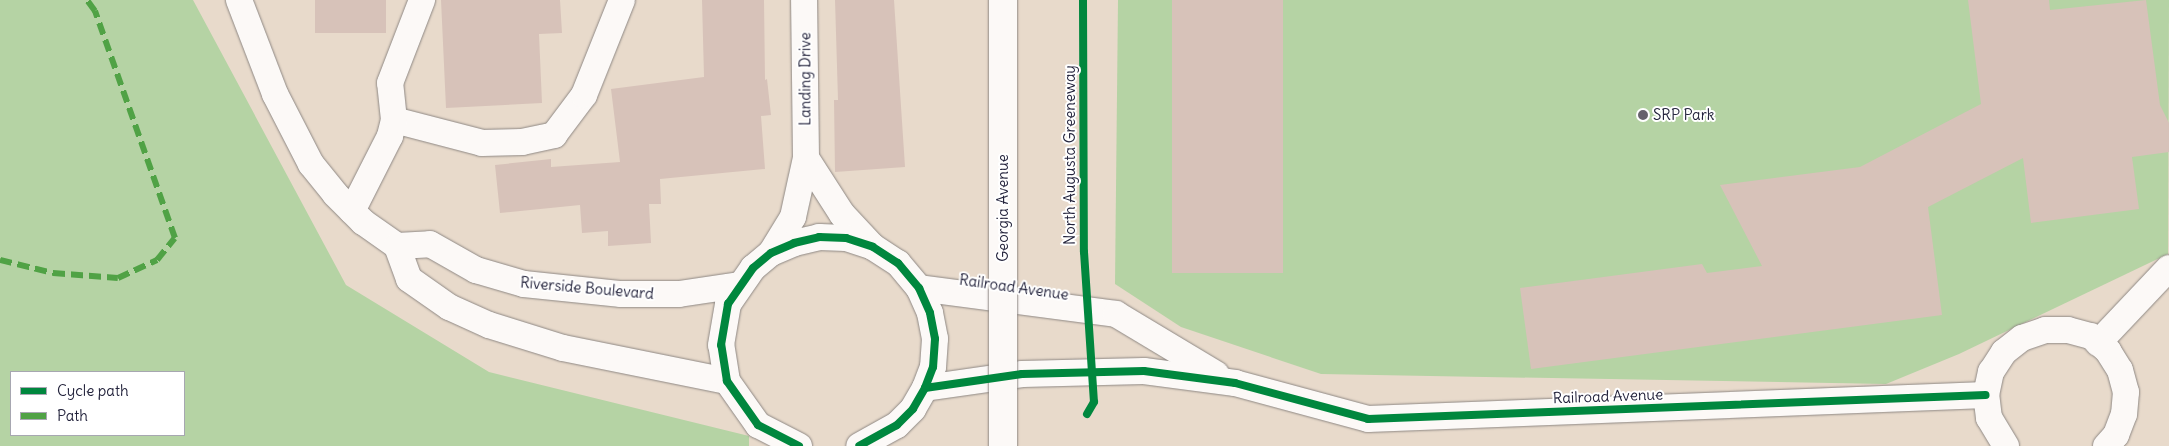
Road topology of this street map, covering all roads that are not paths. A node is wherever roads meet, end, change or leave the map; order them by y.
1 (239, 0) edge
2 (422, 0) edge
3 (622, 0) edge
4 (804, 0) edge
5 (1003, 0) edge
6 (394, 120) junction
7 (806, 158) junction
8 (352, 211) junction
9 (397, 246) junction
10 (873, 247) junction
11 (771, 253) junction
12 (2169, 268) edge
13 (739, 285) junction
14 (919, 288) junction
15 (2098, 343) junction
16 (727, 381) junction
17 (1235, 383) junction
18 (925, 388) junction
19 (1986, 395) junction
20 (786, 443) edge
21 (859, 446) edge
22 (1002, 446) edge
23 (2006, 446) edge
24 (2106, 446) edge

1 - 8 street
2 - 6 street
3 - 6 street
4 - 7 street, Landing Drive
5 - 22 main road, Georgia Avenue, bridge
6 - 8 street
7 - 10 street
7 - 11 street, Landing Drive
8 - 9 street
9 - 13 street, Riverside Boulevard
9 - 16 street
10 - 11 street
10 - 14 street
11 - 13 street
12 - 15 street
13 - 16 street
14 - 17 street, Railroad Avenue
14 - 18 street
15 - 19 street
15 - 24 street
16 - 20 street
17 - 18 street, Railroad Avenue
17 - 19 street, Railroad Avenue
18 - 21 street
19 - 23 street

